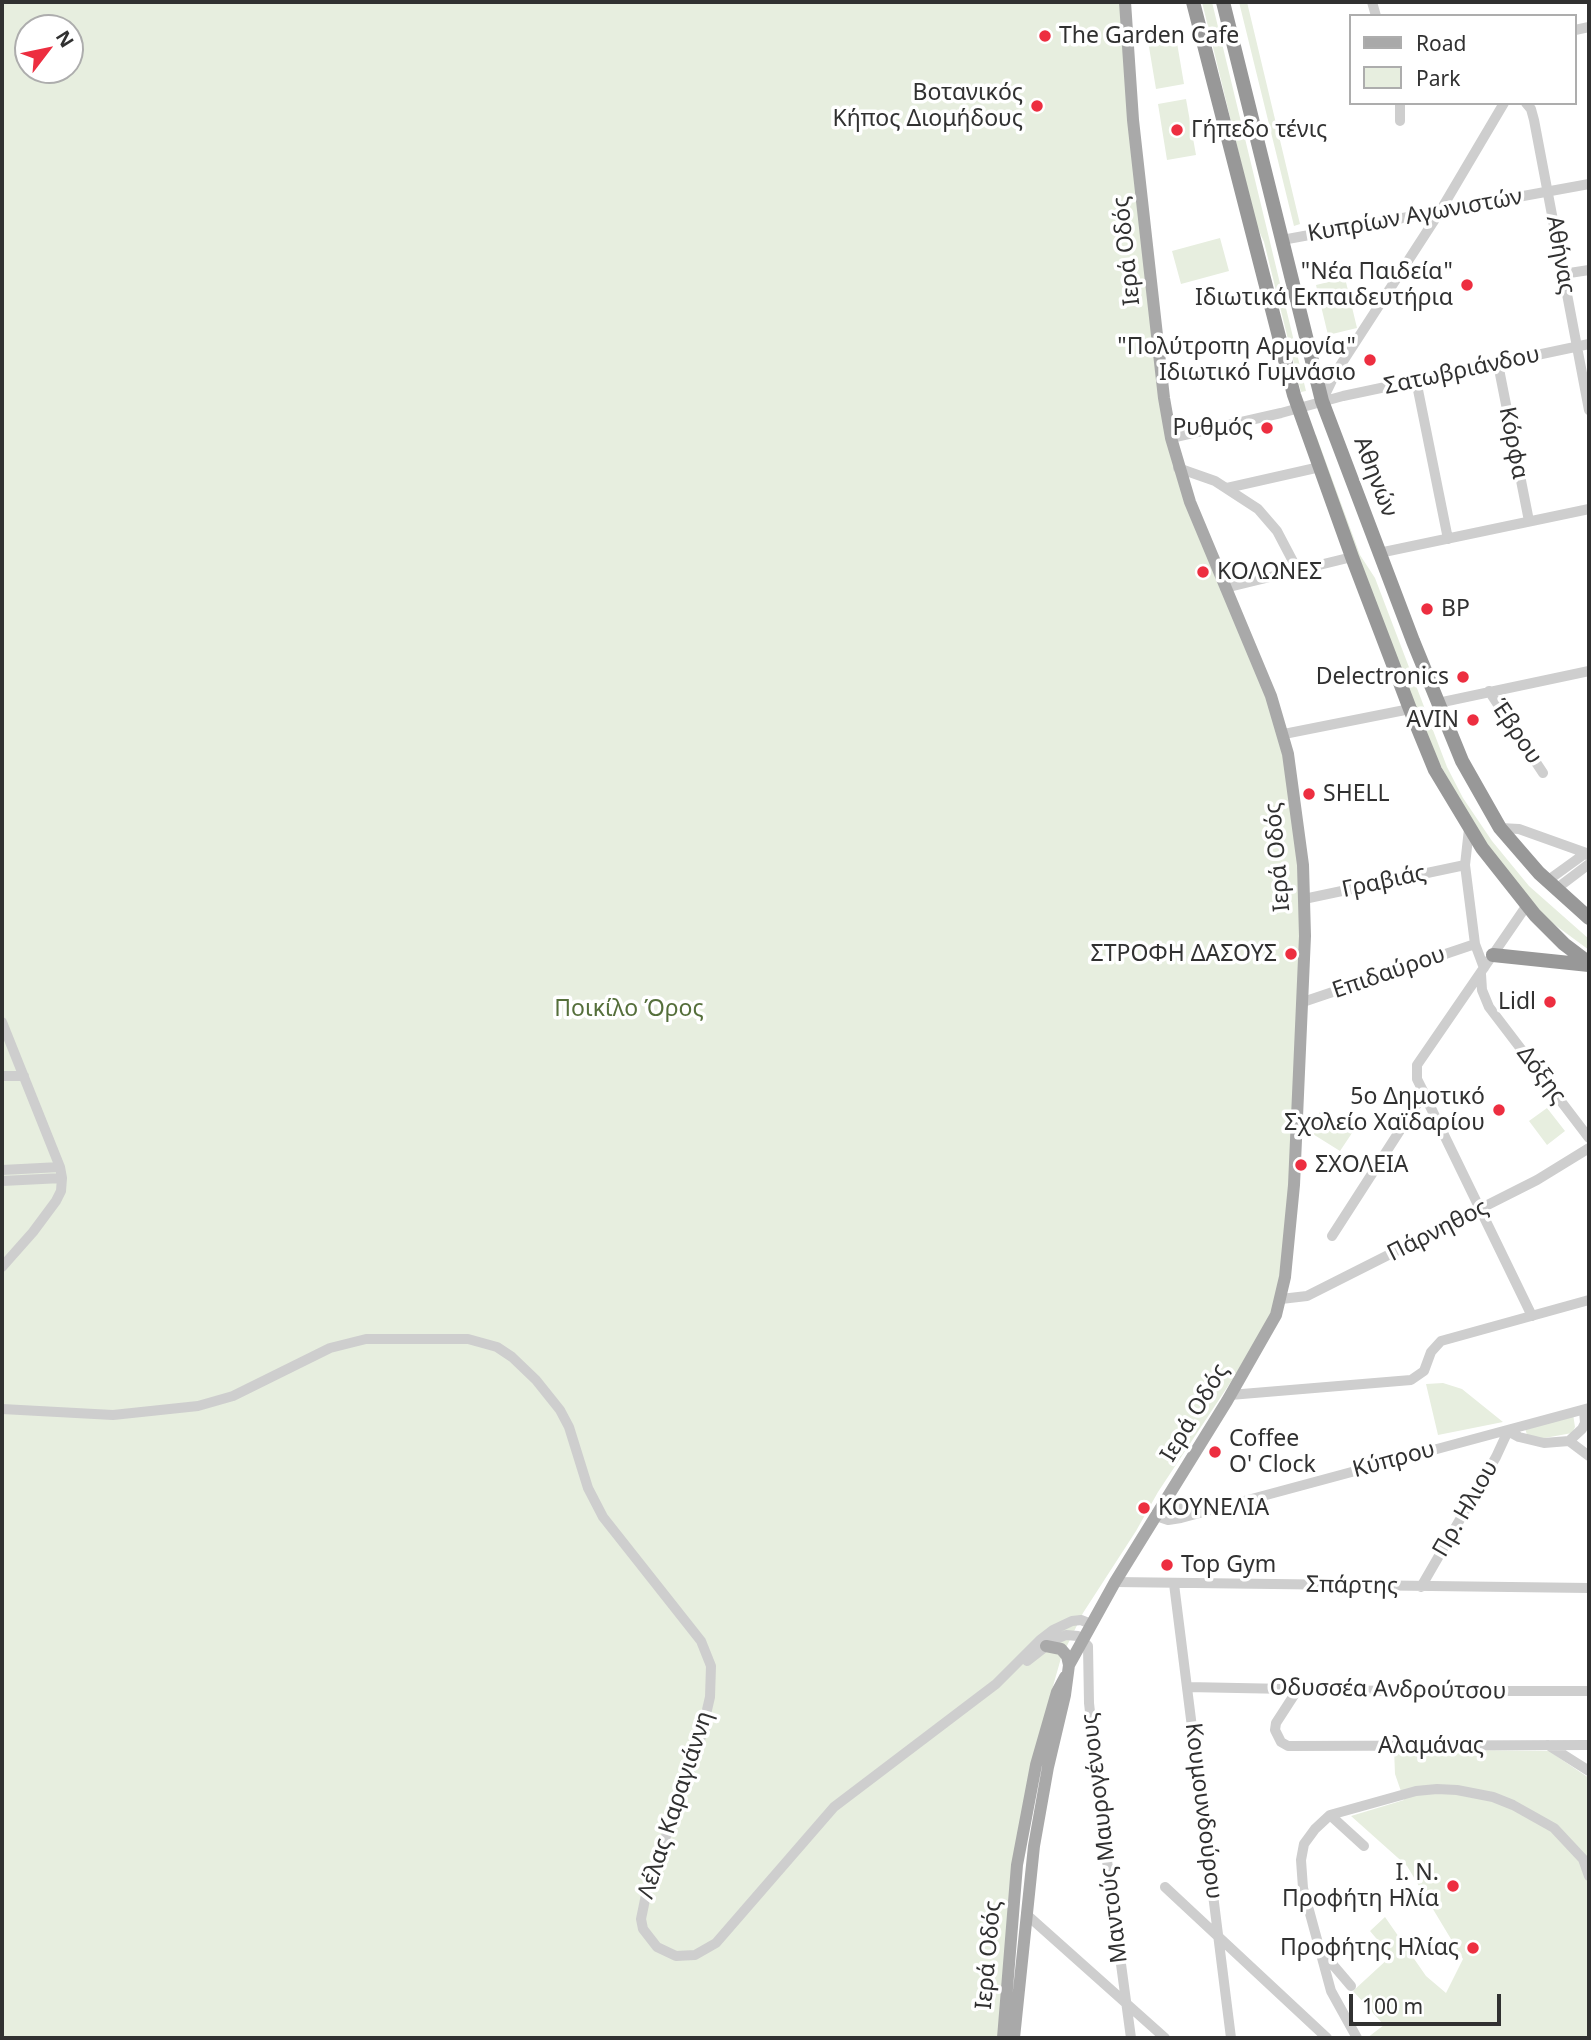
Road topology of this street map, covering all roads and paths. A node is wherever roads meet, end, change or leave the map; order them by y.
1 (1125, 2) edge
2 (1193, 2) edge
3 (1223, 2) edge
4 (1400, 105) edge
5 (1503, 105) edge
6 (1528, 105) edge
7 (1400, 121) dead end
8 (1589, 184) edge
9 (1549, 191) junction
10 (1439, 213) junction
11 (1282, 240) junction
12 (1589, 270) edge
13 (1563, 274) junction
14 (1589, 344) edge
15 (1577, 346) junction
16 (1498, 364) junction
17 (1416, 380) junction
18 (1322, 401) junction
19 (1299, 408) junction
20 (1589, 410) edge
21 (1171, 438) junction
22 (1320, 467) junction
23 (1178, 468) junction
24 (1227, 488) junction
25 (1589, 509) edge
26 (1529, 521) junction
27 (1448, 539) junction
28 (1379, 553) junction
29 (1352, 557) junction
30 (1297, 571) junction
31 (1225, 588) junction
32 (1589, 671) edge
33 (1489, 691) junction
34 (1438, 703) junction
35 (1410, 709) junction
36 (1284, 734) junction
37 (1543, 773) dead end
38 (1500, 828) junction
39 (1469, 829) junction
40 (1589, 854) edge
41 (1465, 864) junction
42 (1589, 864) edge
43 (1552, 885) junction
44 (1304, 899) junction
45 (1527, 905) junction
46 (1589, 918) edge
47 (1475, 944) junction
48 (1493, 955) junction
49 (1589, 964) edge
50 (1483, 971) junction
51 (1303, 1002) junction
52 (2, 1022) edge
53 (2, 1076) edge
54 (24, 1076) junction
55 (1429, 1104) dead end
56 (1589, 1138) edge
57 (1589, 1148) edge
58 (2, 1170) edge
59 (61, 1173) junction
60 (2, 1181) edge
61 (1480, 1210) junction
62 (1332, 1236) dead end
63 (3, 1264) edge
64 (1281, 1299) junction
65 (1589, 1300) edge
66 (1532, 1316) junction
67 (1230, 1395) junction
68 (2, 1409) edge
69 (1587, 1409) edge
70 (1587, 1423) edge
71 (1508, 1431) junction
72 (1569, 1441) junction
73 (1589, 1456) edge
74 (1167, 1497) junction
75 (1199, 1511) junction
76 (1156, 1516) junction
77 (1115, 1582) junction
78 (1174, 1584) junction
79 (1421, 1587) junction
80 (1589, 1588) edge
81 (1091, 1624) junction
82 (1083, 1639) junction
83 (1046, 1646) junction
84 (1014, 1668) junction
85 (1068, 1669) junction
86 (1187, 1687) junction
87 (1298, 1689) junction
88 (1589, 1691) edge
89 (1547, 1745) junction
90 (1589, 1745) edge
91 (1589, 1771) edge
92 (1330, 1815) junction
93 (1364, 1846) dead end
94 (1589, 1876) edge
95 (1165, 1887) dead end
96 (1026, 1914) junction
97 (1219, 1938) junction
98 (1318, 1946) junction
99 (1351, 1986) dead end
100 (1125, 2001) junction
101 (1003, 2038) edge
102 (1014, 2038) edge
103 (1130, 2038) edge
104 (1165, 2038) edge
105 (1231, 2038) edge
106 (1327, 2038) edge
107 (1357, 2038) edge

1 - 21 main road, Ιερά Οδός
2 - 19 highway, Αθηνών
3 - 11 highway, Αθηνών
4 - 7 street
5 - 10 street
6 - 9 street, Αθήνας
8 - 9 street, Κυπρίων Αγωνιστών
9 - 10 street, Κυπρίων Αγωνιστών
9 - 13 street, Αθήνας
10 - 11 street, Κυπρίων Αγωνιστών
10 - 18 street
11 - 18 highway, Αθηνών
12 - 13 street
13 - 15 street, Αθήνας
14 - 15 street, Σατωβριάνδου
15 - 16 street, Σατωβριάνδου
15 - 20 street, Αθήνας
16 - 17 street, Σατωβριάνδου
16 - 26 street, Κόρφα
17 - 18 street, Σατωβριάνδου
17 - 27 street
18 - 19 street, Σατωβριάνδου
18 - 28 highway, Αθηνών
19 - 21 street, Σατωβριάνδου
19 - 22 highway, Αθηνών
21 - 23 main road, Ιερά Οδός
22 - 24 street
22 - 29 highway, Αθηνών
23 - 24 street
23 - 31 main road, Ιερά Οδός
24 - 30 street
25 - 26 street
26 - 27 street
27 - 28 street
28 - 34 highway, Αθηνών
29 - 30 street
29 - 35 highway, Αθηνών
30 - 31 street
31 - 36 main road, Ιερά Οδός
32 - 33 street
33 - 34 street
33 - 37 street, Έβρου
34 - 38 highway, Αθηνών
35 - 36 street
35 - 39 highway, Αθηνών
36 - 44 main road, Ιερά Οδός
38 - 40 street
38 - 43 highway, Αθηνών
39 - 41 street
39 - 45 highway, Αθηνών
40 - 43 street
41 - 44 street, Γραβιάς
41 - 47 street
42 - 43 street
43 - 46 highway, Αθηνών
44 - 51 main road, Ιερά Οδός
45 - 48 street
45 - 49 highway, Αθηνών
47 - 50 street
47 - 51 street, Επιδαύρου
48 - 49 highway
48 - 50 street
50 - 56 street, Δόξης
50 - 62 street
51 - 64 main road, Ιερά Οδός
52 - 54 street
53 - 54 street
54 - 59 street
55 - 61 street
57 - 61 street, Πάρνηθος
58 - 59 street
59 - 60 street
59 - 63 street
61 - 64 street, Πάρνηθος
61 - 66 street
64 - 67 main road, Ιερά Οδός
65 - 66 street
66 - 67 street
67 - 74 main road, Ιερά Οδός
68 - 84 street, Λέλας Καραγιάννη
69 - 70 street
69 - 71 street, Κύπρου
70 - 72 street
71 - 72 street
71 - 75 street, Κύπρου
71 - 79 street, Πρ. Ηλιου
72 - 73 street
74 - 75 street
74 - 76 main road, Ιερά Οδός
75 - 76 street, Κύπρου
76 - 77 main road, Ιερά Οδός
77 - 78 street, Σπάρτης
77 - 81 main road, Ιερά Οδός
78 - 79 street, Σπάρτης
78 - 86 street, Κουμουνδούρου
79 - 80 street, Σπάρτης
81 - 82 main road, Ιερά Οδός
81 - 84 street, Λέλας Καραγιάννη
82 - 83 street, Λέλας Καραγιάννη
82 - 85 main road, Ιερά Οδός
82 - 100 street, Μαντούς Μαυρογένους
83 - 84 street, Λέλας Καραγιάννη
83 - 85 main road
85 - 96 main road, Ιερά Οδός
85 - 101 main road, Ιερά Οδός
86 - 87 street, Οδυσσέα Ανδρούτσου
86 - 97 street, Κουμουνδούρου
87 - 88 street, Οδυσσέα Ανδρούτσου
87 - 89 street, Αλαμάνας
89 - 90 street, Αλαμάνας
89 - 91 street
92 - 93 street
92 - 94 street
92 - 98 street
95 - 97 street
96 - 100 street
96 - 102 main road, Ιερά Οδός
97 - 105 street, Κουμουνδούρου
97 - 106 street
98 - 99 street
98 - 107 street
100 - 103 street, Μαντούς Μαυρογένους
100 - 104 street

